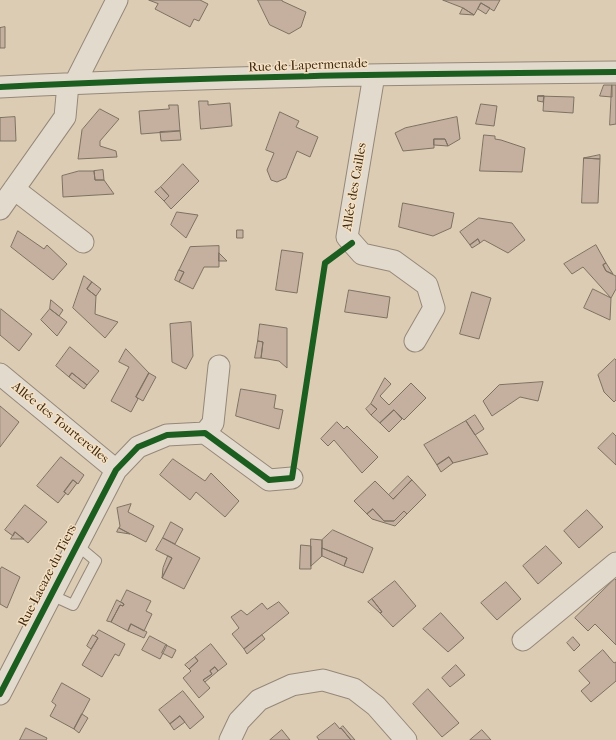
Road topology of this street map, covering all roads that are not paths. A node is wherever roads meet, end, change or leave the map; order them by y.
1 (117, 0) edge
2 (616, 72) edge
3 (374, 75) junction
4 (71, 83) junction
5 (0, 87) edge
6 (11, 184) edge
7 (0, 209) edge
8 (83, 242) dead end
9 (414, 341) dead end
10 (219, 366) dead end
11 (0, 374) edge
12 (205, 433) junction
13 (116, 470) junction
14 (292, 478) dead end
15 (616, 563) edge
16 (522, 640) dead end
17 (0, 694) edge
18 (230, 740) edge
19 (406, 740) edge

1 - 4 street
2 - 3 street, Rue de Lapermenade
3 - 4 street, Rue de Lapermenade
3 - 9 street, Allée des Cailles
4 - 5 street, Rue de Lapermenade
4 - 6 street
6 - 7 street
6 - 8 street
10 - 12 street
11 - 13 street, Allée des Tourterelles
12 - 13 street, Allée des Tourterelles
12 - 14 street
13 - 17 street, Rue Lacaze du Tiers
15 - 16 street
18 - 19 street

